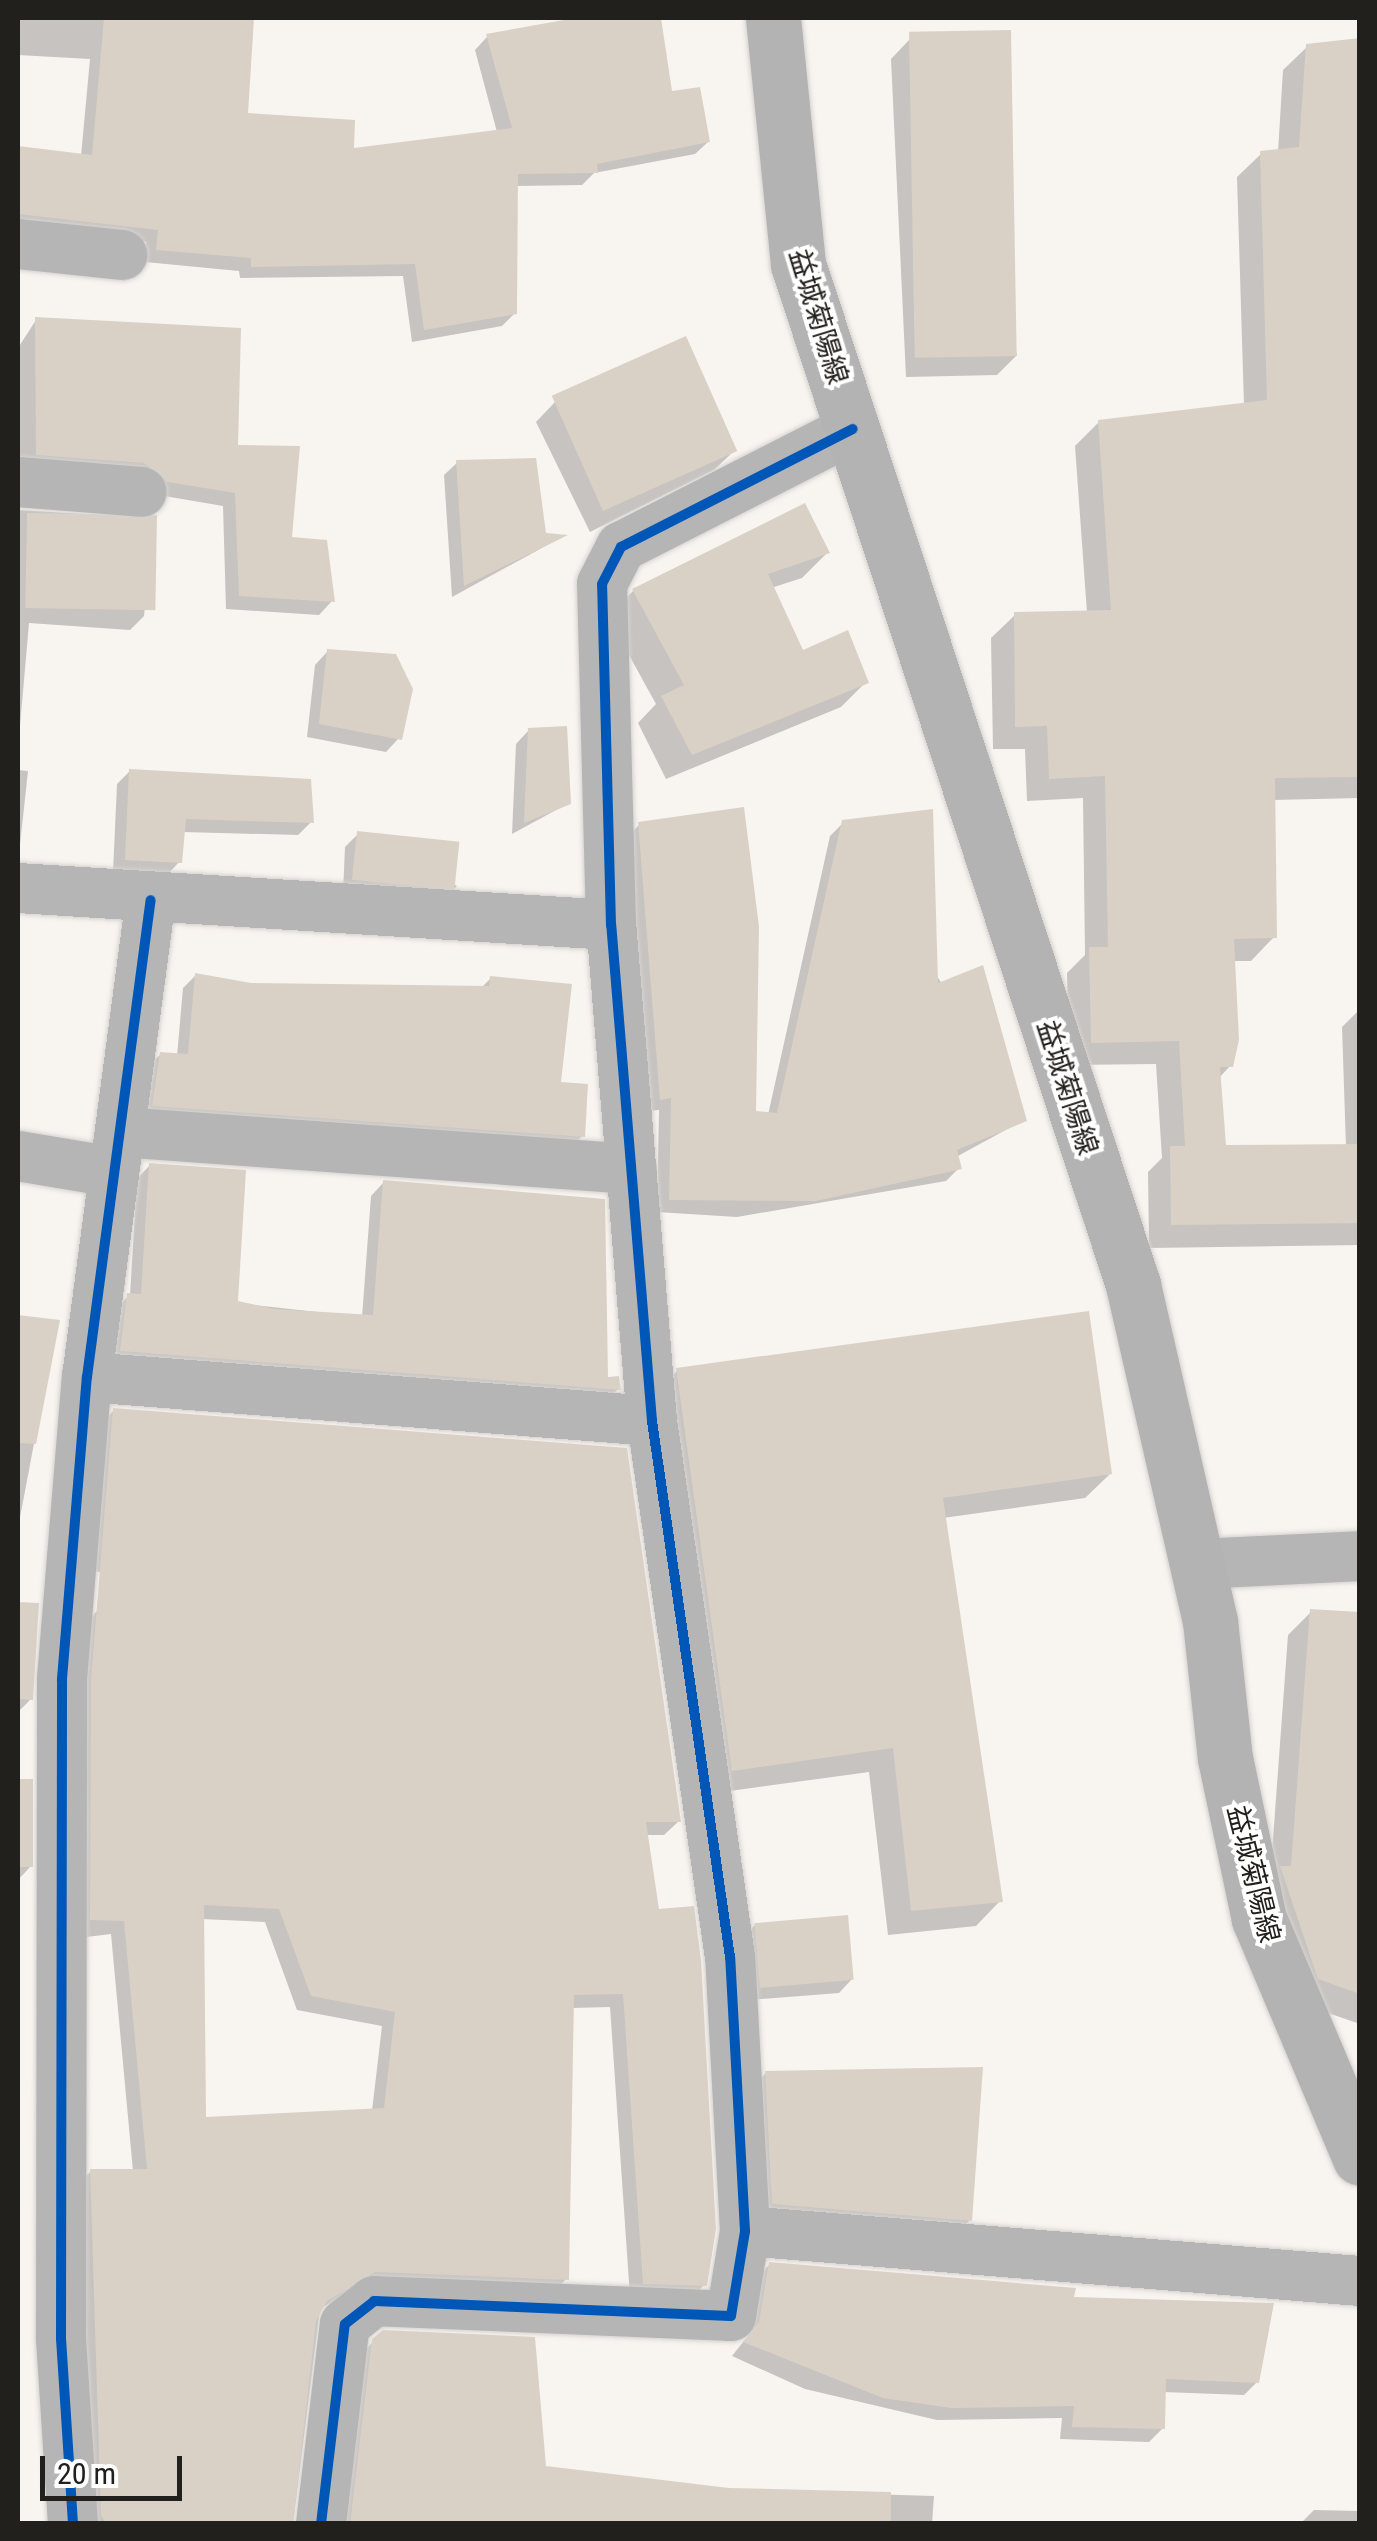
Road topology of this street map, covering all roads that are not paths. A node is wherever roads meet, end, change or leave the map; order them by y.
1 (773, 18) edge
2 (18, 244) edge
3 (122, 254) dead end
4 (854, 428) junction
5 (18, 482) edge
6 (142, 492) dead end
7 (18, 888) edge
8 (151, 900) junction
9 (611, 924) junction
10 (117, 1152) junction
11 (18, 1156) edge
12 (632, 1169) junction
13 (87, 1377) junction
14 (652, 1421) junction
15 (1360, 1556) edge
16 (1198, 1564) junction
17 (39, 1916) edge
18 (1360, 2158) edge
19 (745, 2231) junction
20 (1360, 2282) edge
21 (73, 2524) edge
22 (321, 2524) edge

1 - 4 main road, 益城菊陽線
2 - 3 street
4 - 9 street
4 - 16 main road, 益城菊陽線
5 - 6 street
7 - 8 street
8 - 9 street
8 - 10 street
9 - 12 street
10 - 11 street
10 - 12 street
10 - 13 street
12 - 14 street
13 - 14 street
13 - 17 street
14 - 19 street
15 - 16 street
16 - 18 main road, 益城菊陽線
17 - 21 street
19 - 20 street
19 - 22 street

